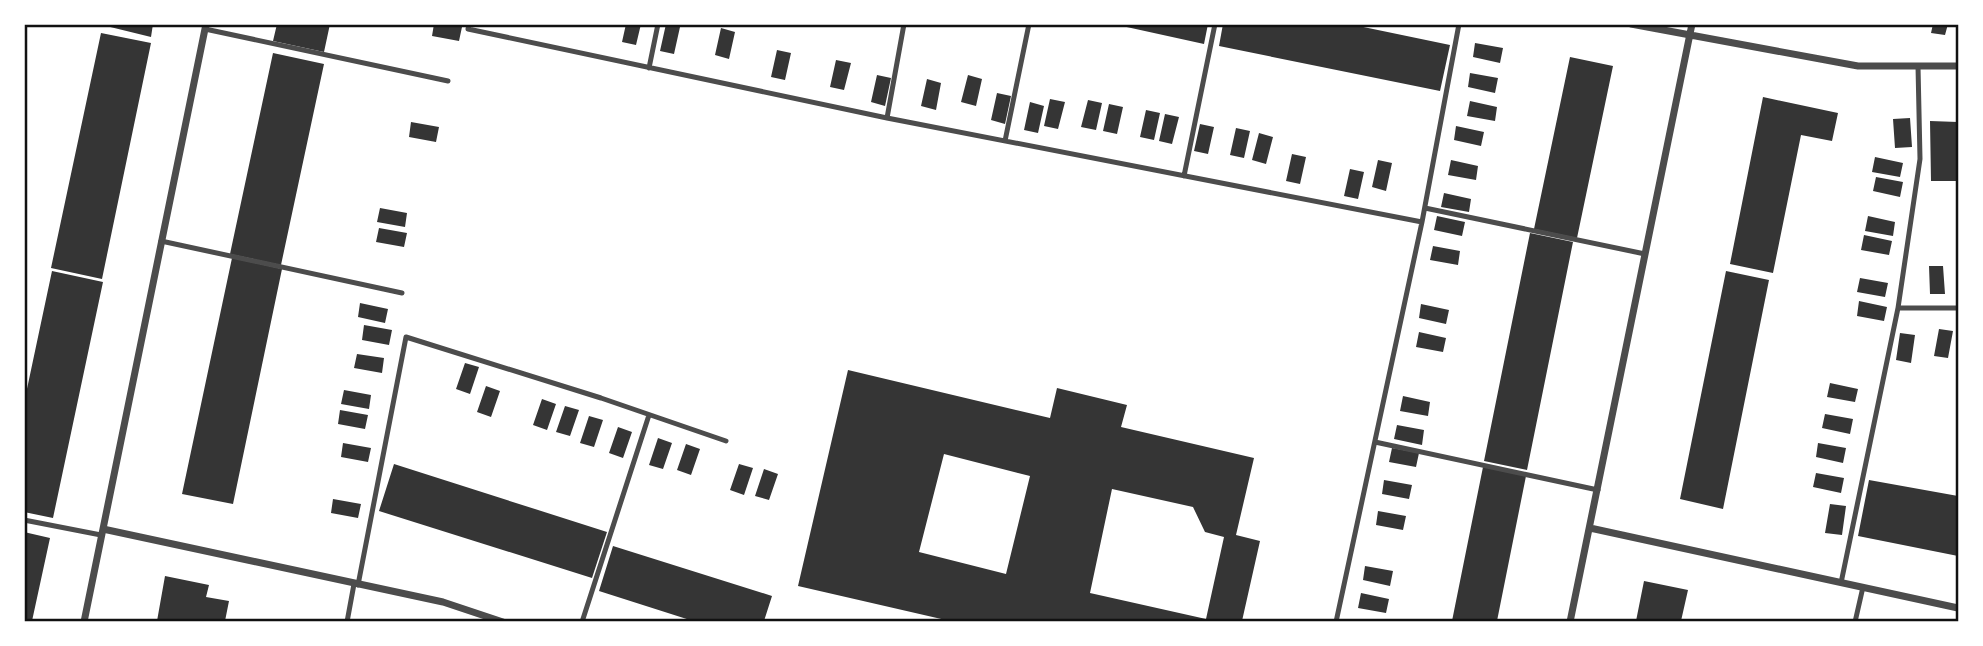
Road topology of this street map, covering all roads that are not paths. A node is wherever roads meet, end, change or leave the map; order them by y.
1 (469, 24) edge
2 (658, 24) edge
3 (904, 24) edge
4 (1029, 24) edge
5 (1215, 24) edge
6 (1459, 24) edge
7 (1631, 24) edge
8 (1692, 24) edge
9 (205, 27) edge
10 (1689, 36) junction
11 (1918, 66) junction
12 (1958, 66) edge
13 (649, 68) junction
14 (448, 81) dead end
15 (887, 118) junction
16 (1005, 141) junction
17 (1184, 176) junction
18 (1424, 208) junction
19 (1422, 222) junction
20 (162, 241) junction
21 (1645, 254) junction
22 (402, 293) dead end
23 (1898, 308) junction
24 (1958, 308) edge
25 (649, 415) junction
26 (726, 440) dead end
27 (1375, 442) junction
28 (1598, 490) junction
29 (24, 520) edge
30 (1590, 528) junction
31 (102, 532) junction
32 (1841, 583) junction
33 (356, 584) junction
34 (1863, 587) junction
35 (1958, 608) edge
36 (84, 621) edge
37 (347, 621) edge
38 (503, 621) edge
39 (582, 621) edge
40 (1336, 621) edge
41 (1570, 621) edge
42 (1855, 621) edge

1 - 13 lane
2 - 13 lane
3 - 15 lane
4 - 16 lane
5 - 17 lane
6 - 18 lane
7 - 10 street
8 - 10 street
9 - 14 lane
9 - 20 street
10 - 11 street
10 - 21 street
11 - 12 street
11 - 23 lane
13 - 15 lane
15 - 16 lane
16 - 17 lane
17 - 19 lane
18 - 19 lane
18 - 21 lane
19 - 27 lane
20 - 22 lane
20 - 31 street
21 - 28 street
23 - 24 lane
23 - 32 lane
25 - 26 lane
25 - 33 lane
25 - 39 lane
27 - 28 lane
27 - 40 lane
28 - 30 street
29 - 31 lane
30 - 32 street
30 - 41 street
31 - 33 street
31 - 36 street
32 - 34 street
33 - 37 lane
33 - 38 street
34 - 35 street
34 - 42 lane

